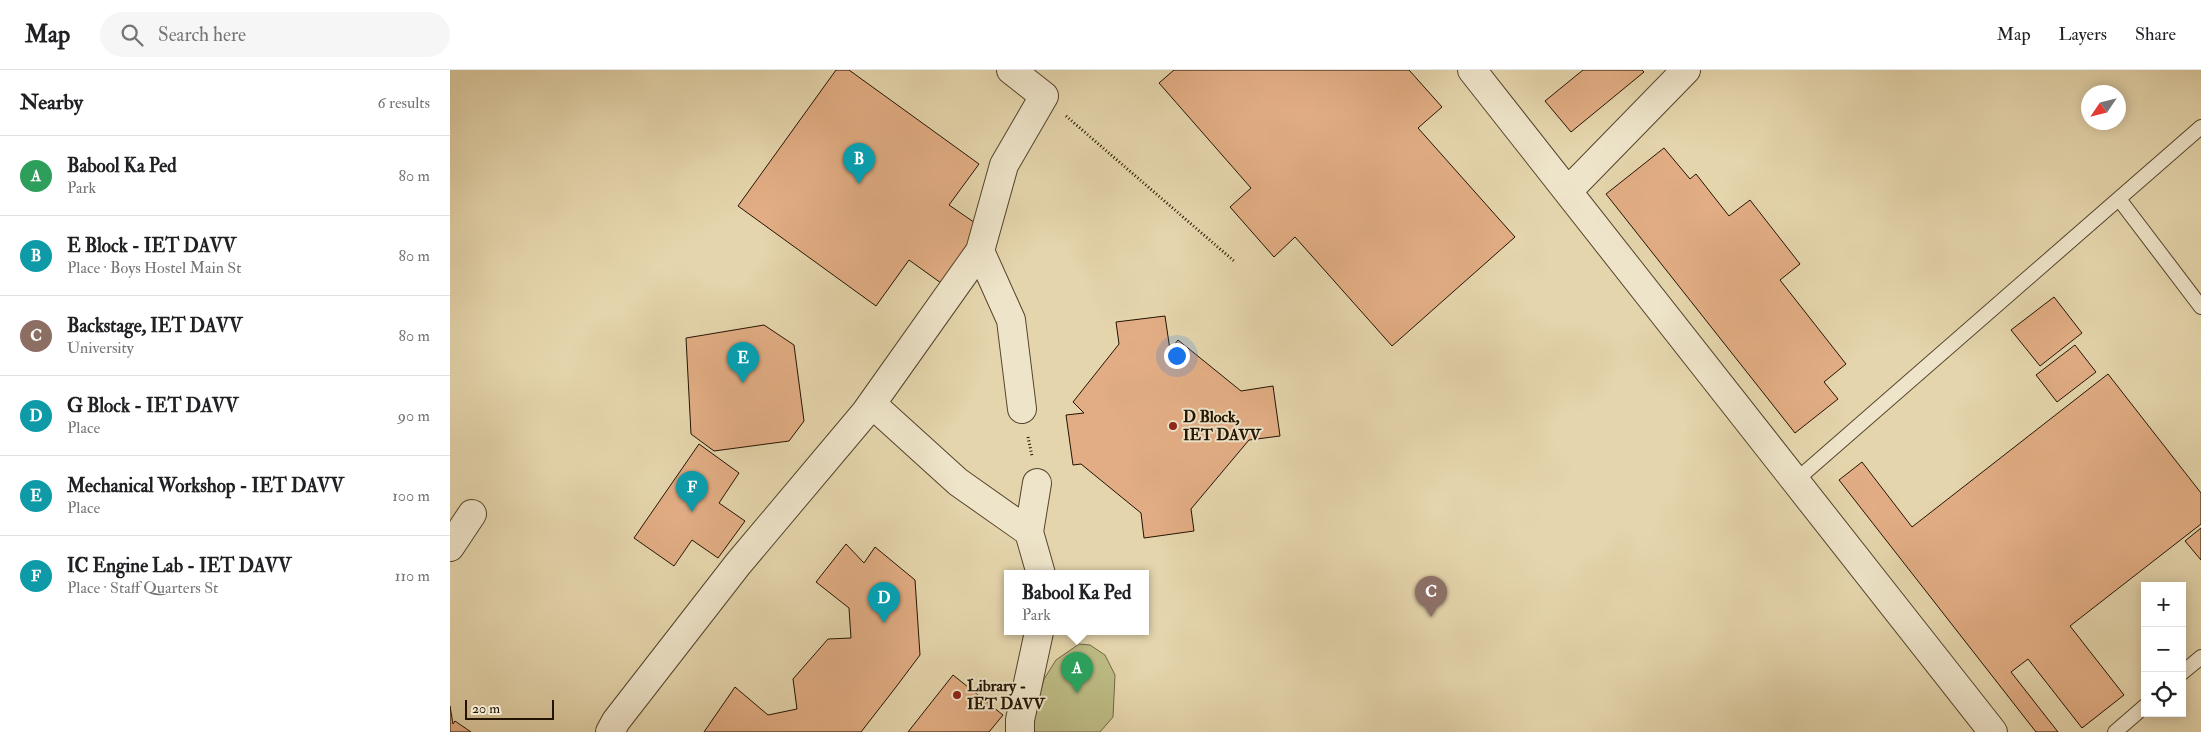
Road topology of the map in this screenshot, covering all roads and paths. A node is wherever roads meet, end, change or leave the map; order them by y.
1 (1011, 70) edge
2 (1472, 70) edge
3 (1686, 70) edge
4 (1044, 96) junction
5 (2201, 127) edge
6 (1568, 191) junction
7 (2119, 199) junction
8 (980, 251) junction
9 (1234, 261) dead end
10 (2201, 306) edge
11 (872, 404) junction
12 (1022, 409) joint
13 (1794, 482) junction
14 (1037, 483) joint
15 (472, 514) dead end
16 (1030, 532) junction
17 (450, 547) edge
18 (1040, 570) edge
19 (1038, 635) edge
20 (2201, 657) edge
21 (2183, 672) edge
22 (2141, 709) edge
23 (610, 732) edge
24 (1020, 732) edge
25 (1993, 732) edge
26 (2115, 732) edge

1 - 4 street
2 - 6 street
3 - 6 street
4 - 8 street
4 - 9 path
5 - 7 lane
6 - 13 street
7 - 10 lane
7 - 13 lane
8 - 11 street
8 - 12 street
11 - 16 street
11 - 23 street
12 - 14 path
13 - 25 street
14 - 16 street
15 - 17 street
16 - 18 street
19 - 24 street
20 - 21 lane
22 - 26 lane

